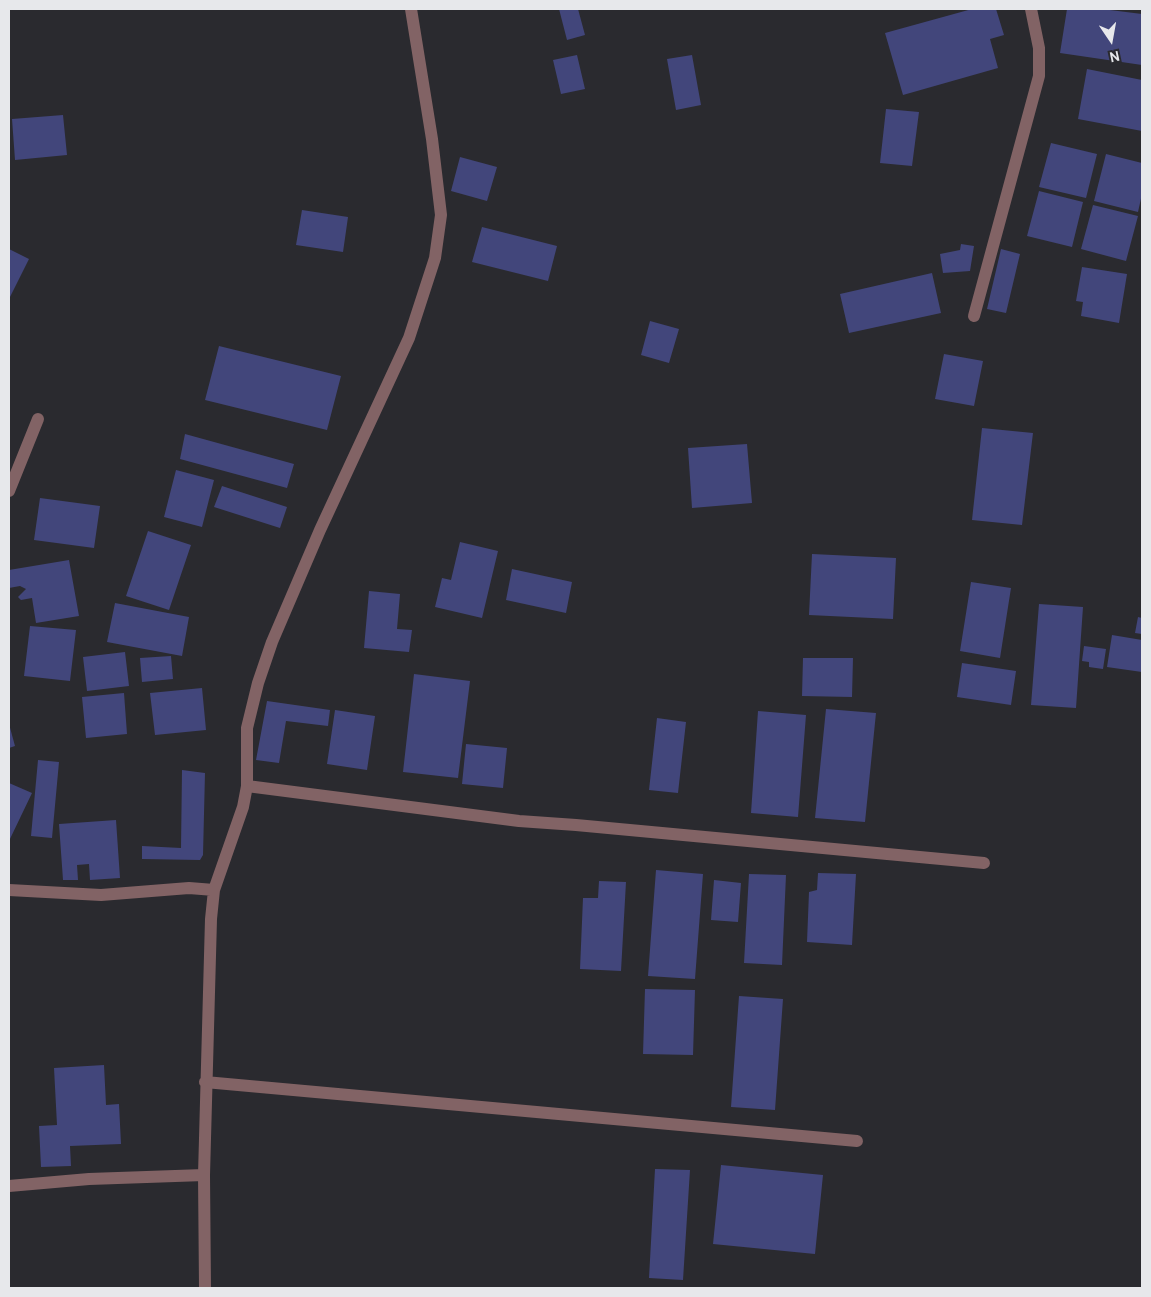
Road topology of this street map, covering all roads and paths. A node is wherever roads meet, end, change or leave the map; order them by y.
1 (411, 9) edge
2 (1031, 9) edge
3 (974, 316) dead end
4 (38, 419) dead end
5 (9, 491) edge
6 (247, 786) junction
7 (984, 863) dead end
8 (9, 890) edge
9 (214, 890) junction
10 (205, 1082) junction
11 (857, 1141) dead end
12 (204, 1175) junction
13 (9, 1186) edge
14 (205, 1288) edge

1 - 6 street
2 - 3 street
4 - 5 street
6 - 7 street
6 - 9 street
8 - 9 street
9 - 10 street
10 - 11 street
10 - 12 street
12 - 13 street
12 - 14 street

